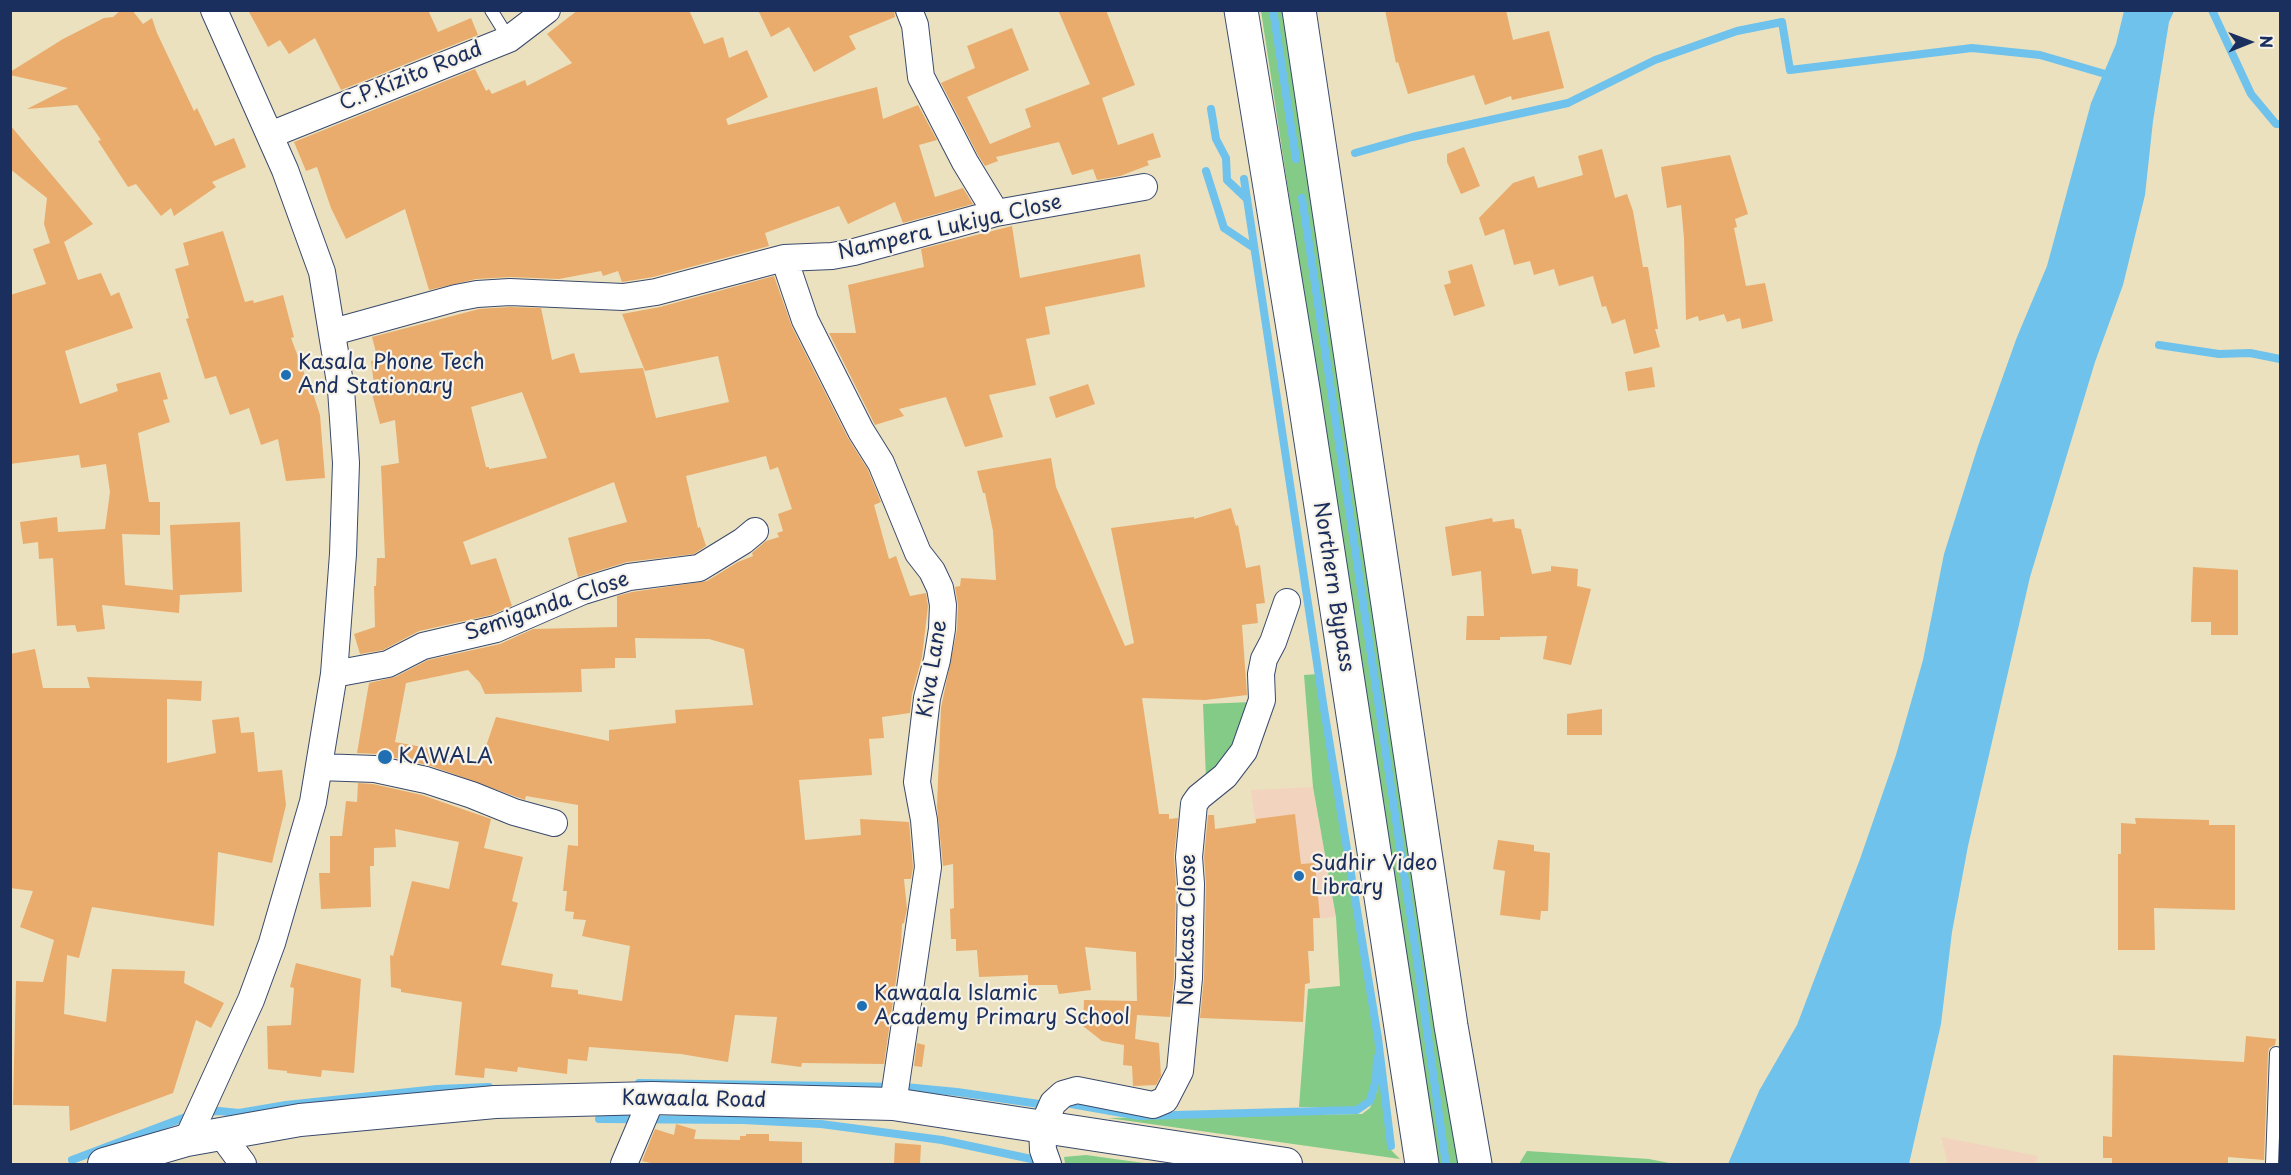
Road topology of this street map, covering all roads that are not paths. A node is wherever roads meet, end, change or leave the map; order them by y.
1 (214, 10) edge
2 (491, 10) edge
3 (547, 10) edge
4 (909, 10) edge
5 (1241, 10) edge
6 (1299, 10) edge
7 (509, 39) junction
8 (270, 135) junction
9 (1144, 187) dead end
10 (996, 213) junction
11 (784, 258) junction
12 (333, 332) junction
13 (754, 531) dead end
14 (1287, 602) dead end
15 (334, 675) junction
16 (319, 767) junction
17 (554, 823) dead end
18 (2276, 1053) dead end
19 (895, 1090) junction
20 (652, 1098) junction
21 (1042, 1128) junction
22 (221, 1134) junction
23 (187, 1140) junction
24 (104, 1164) edge
25 (243, 1164) edge
26 (624, 1164) edge
27 (1048, 1164) edge
28 (1286, 1164) edge
29 (1422, 1164) edge
30 (1475, 1164) edge
31 (2272, 1164) edge

1 - 8 street
2 - 7 lane
3 - 7 street, C.P.Kizito Road
4 - 10 street
5 - 29 highway, Northern Bypass
6 - 30 highway
7 - 8 street, C.P.Kizito Road
8 - 12 street
9 - 10 street, Nampera Lukiya Close
10 - 11 street, Nampera Lukiya Close
11 - 12 street, Nampera Lukiya Close
11 - 19 street, Kiva Lane
12 - 15 street
13 - 15 street, Semiganda Close
14 - 21 street, Nankasa Close
15 - 16 street
16 - 17 street
16 - 23 street
18 - 31 lane
19 - 20 street, Kawaala Road
19 - 21 street, Kawaala Road
20 - 22 street, Kawaala Road
20 - 26 street
21 - 27 street
21 - 28 street, Kawaala Road
22 - 23 street, Kawaala Road
22 - 25 street
23 - 24 street, Kawaala Road

